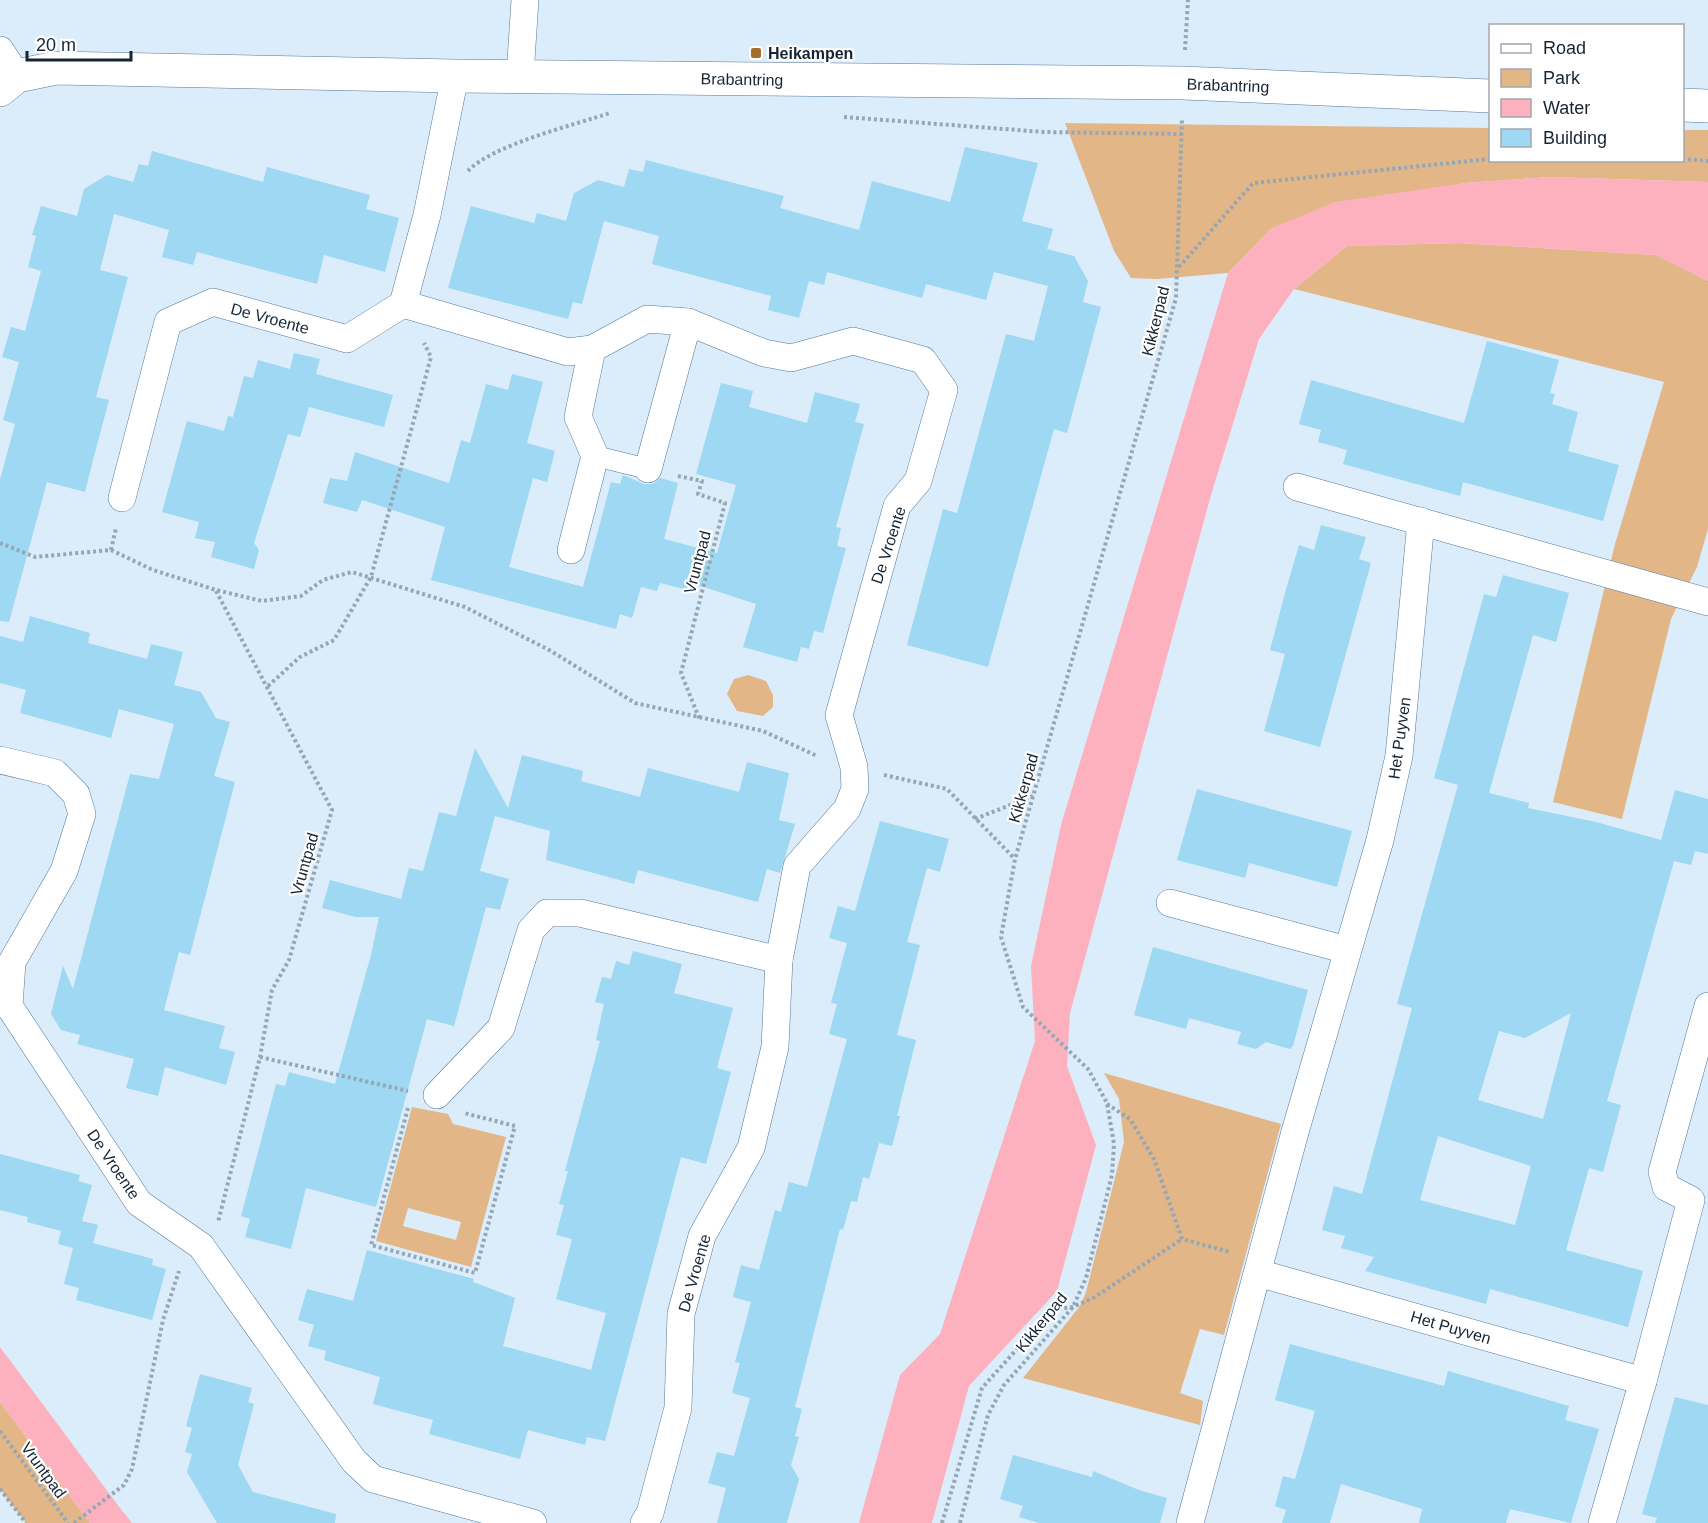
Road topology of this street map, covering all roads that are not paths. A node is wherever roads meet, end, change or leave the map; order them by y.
1 (525, 0) edge
2 (6, 72) edge
3 (520, 75) junction
4 (455, 76) junction
5 (1489, 96) edge
6 (1684, 105) edge
7 (1708, 106) edge
8 (403, 304) junction
9 (687, 322) junction
10 (592, 349) junction
11 (595, 456) junction
12 (648, 470) joint
13 (1297, 487) dead end
14 (122, 498) dead end
15 (1421, 521) junction
16 (571, 550) dead end
17 (1708, 602) edge
18 (0, 760) edge
19 (1170, 903) dead end
20 (1347, 950) junction
21 (779, 960) junction
22 (1708, 1006) edge
23 (425, 1093) road end
24 (1700, 1202) edge
25 (1258, 1274) junction
26 (1643, 1381) junction
27 (532, 1523) edge
28 (644, 1523) edge
29 (1190, 1523) edge
30 (1602, 1523) edge

1 - 3 street
2 - 4 street, Brabantring
3 - 4 street, Brabantring
3 - 5 street, Brabantring
4 - 8 street
6 - 7 street
8 - 10 street, De Vroente
8 - 14 street, De Vroente
9 - 10 street, De Vroente
9 - 12 street
9 - 21 street, De Vroente
10 - 11 street
11 - 12 street
11 - 16 street
13 - 15 street
15 - 17 street
15 - 20 street, Het Puyven
18 - 27 street, De Vroente
19 - 20 street
20 - 25 street, Het Puyven
21 - 23 street
21 - 28 street, De Vroente
22 - 24 street
24 - 26 street
25 - 26 street, Het Puyven
25 - 29 street, Het Puyven
26 - 30 street

